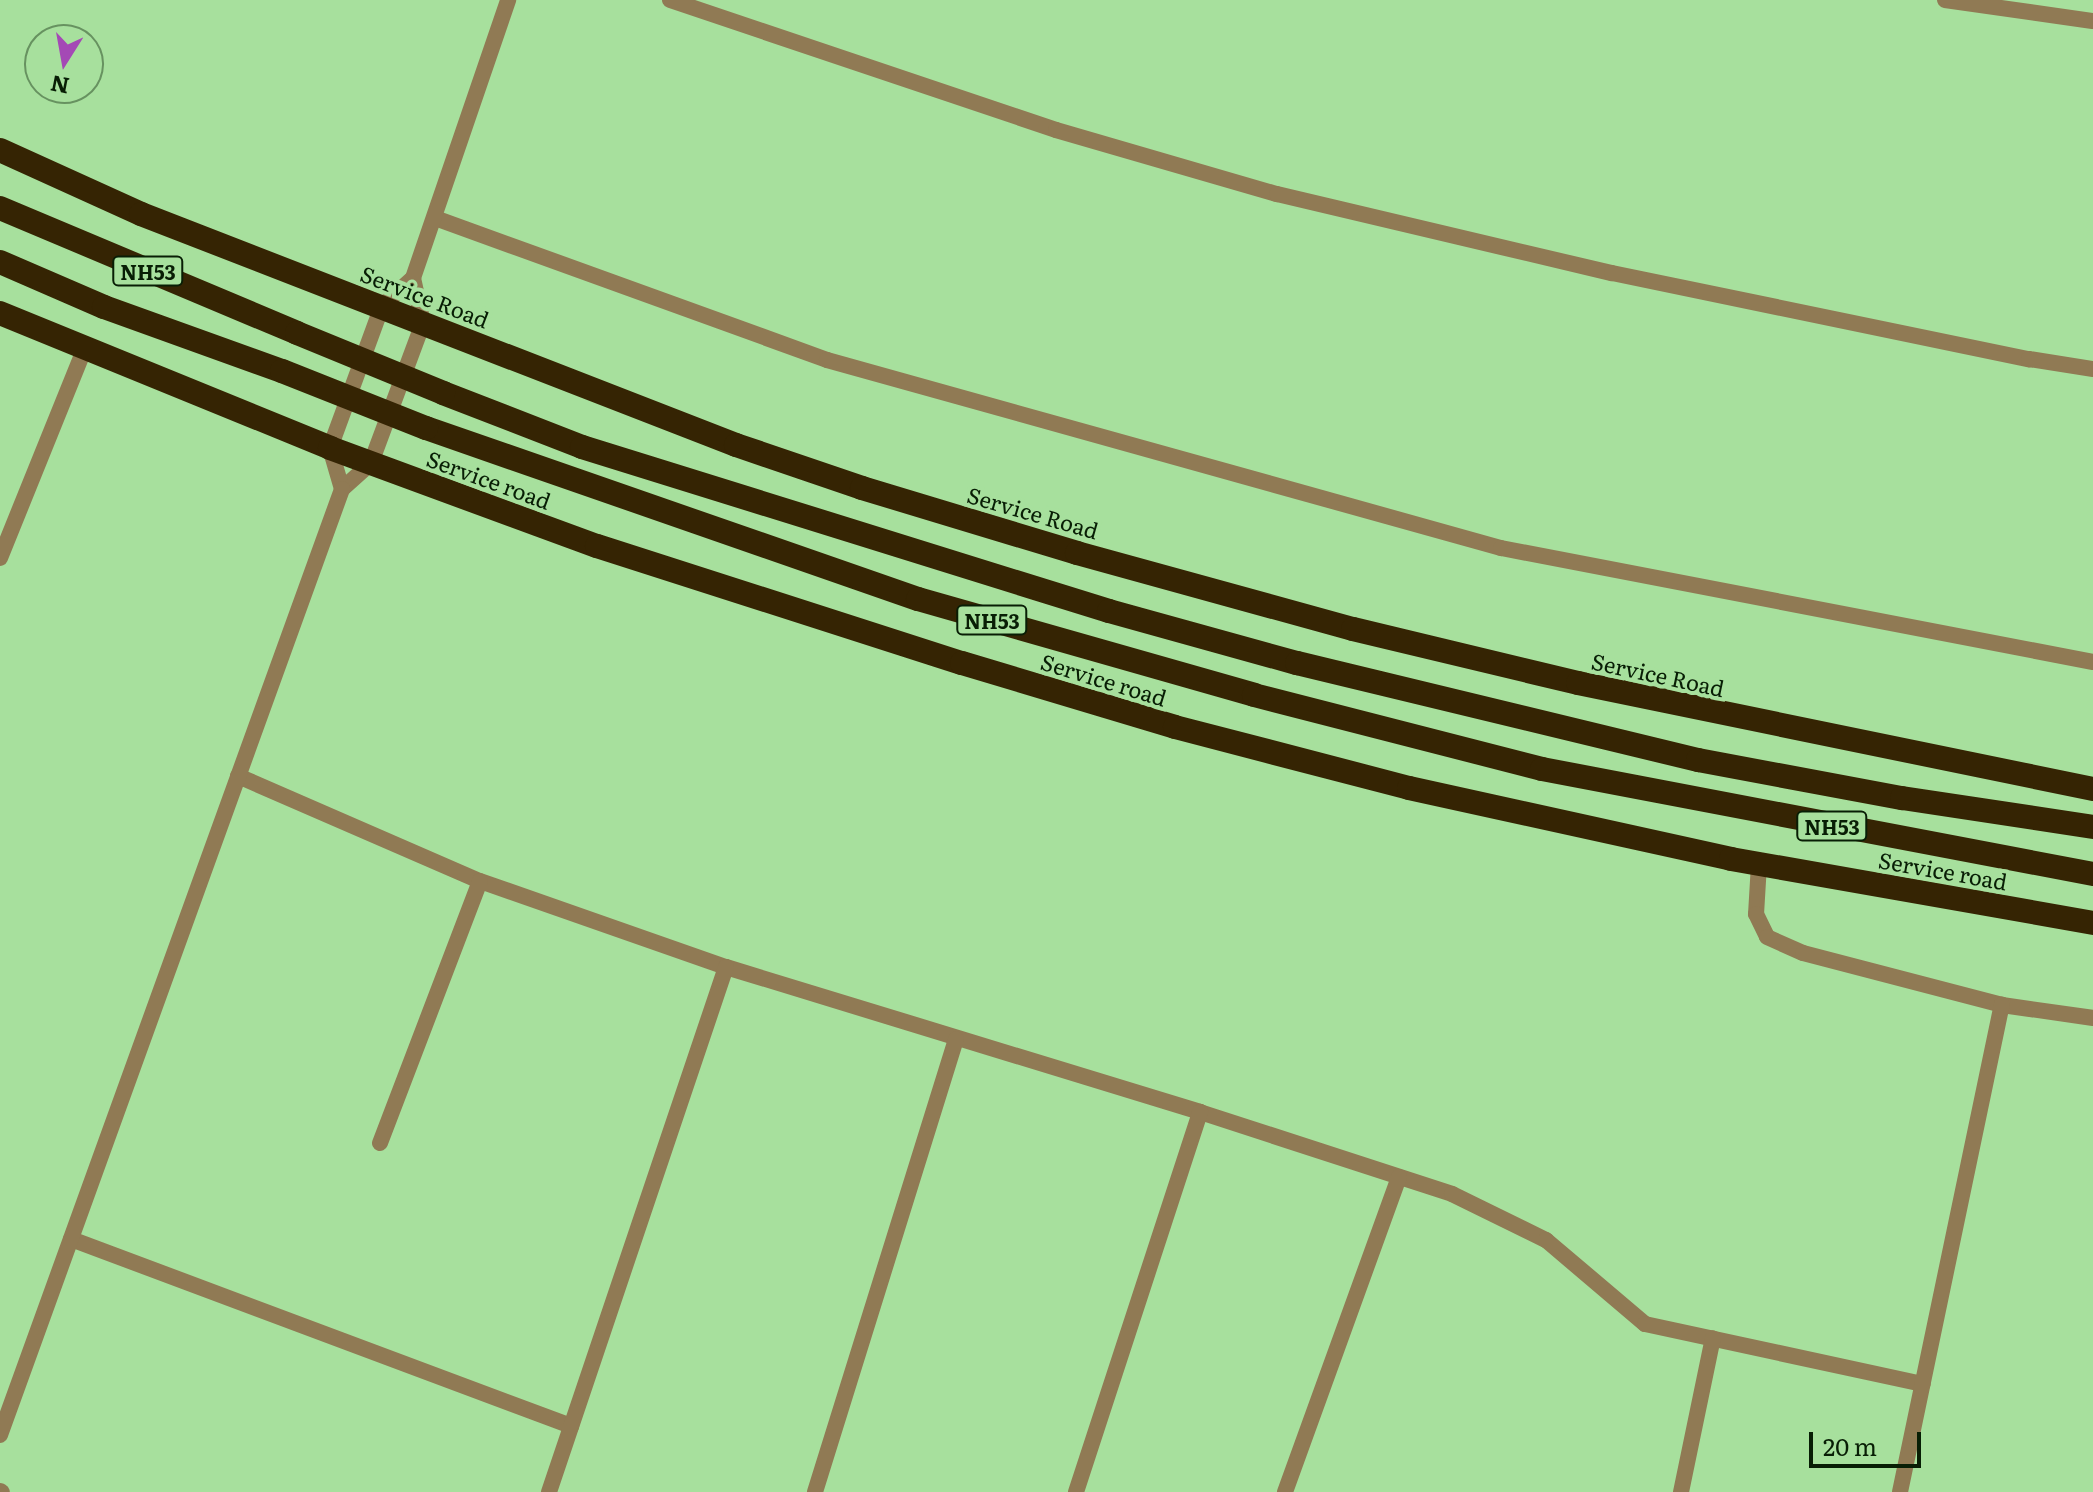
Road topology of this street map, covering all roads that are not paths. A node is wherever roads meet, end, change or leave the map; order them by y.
1 (508, 0) edge
2 (670, 0) edge
3 (1945, 0) edge
4 (2012, 5) edge
5 (2093, 21) edge
6 (0, 150) edge
7 (0, 208) edge
8 (435, 218) junction
9 (0, 262) edge
10 (413, 278) junction
11 (382, 306) junction
12 (0, 313) edge
13 (423, 323) junction
14 (84, 350) junction
15 (2093, 369) edge
16 (330, 448) junction
17 (371, 463) junction
18 (342, 489) junction
19 (0, 558) edge
20 (2093, 662) edge
21 (238, 776) junction
22 (2093, 789) edge
23 (2093, 827) edge
24 (1759, 864) junction
25 (2093, 874) edge
26 (480, 881) junction
27 (2093, 923) edge
28 (726, 967) junction
29 (2002, 1005) junction
30 (2093, 1018) edge
31 (956, 1039) junction
32 (1200, 1112) junction
33 (380, 1143) dead end
34 (1399, 1177) junction
35 (71, 1239) junction
36 (1713, 1338) junction
37 (1923, 1384) junction
38 (571, 1426) junction
39 (0, 1435) edge
40 (549, 1492) edge
41 (815, 1492) edge
42 (1076, 1492) edge
43 (1285, 1492) edge
44 (1681, 1492) edge
45 (1900, 1492) edge

1 - 8 street
2 - 15 street
3 - 4 street
4 - 5 street
6 - 11 highway, Service Road
7 - 23 highway, NH53, bridge
8 - 10 street
8 - 20 street
9 - 25 highway, NH53, bridge
10 - 11 street
10 - 13 street
11 - 13 highway, Service Road
11 - 16 street
12 - 14 highway, Service road
13 - 17 street
13 - 22 highway, Service Road
14 - 16 highway, Service road
14 - 19 street
16 - 17 highway, Service road
16 - 18 street
17 - 18 street
17 - 24 highway, Service road
18 - 21 street
21 - 26 street
21 - 35 street
24 - 27 highway, Service road
24 - 29 street
26 - 28 street
26 - 33 street
28 - 31 street
28 - 38 street
29 - 30 street
29 - 37 street
31 - 32 street
31 - 41 street
32 - 34 street
32 - 42 street
34 - 36 street
34 - 43 street
35 - 38 street
35 - 39 street
36 - 37 street
36 - 44 street
37 - 45 street
38 - 40 street

